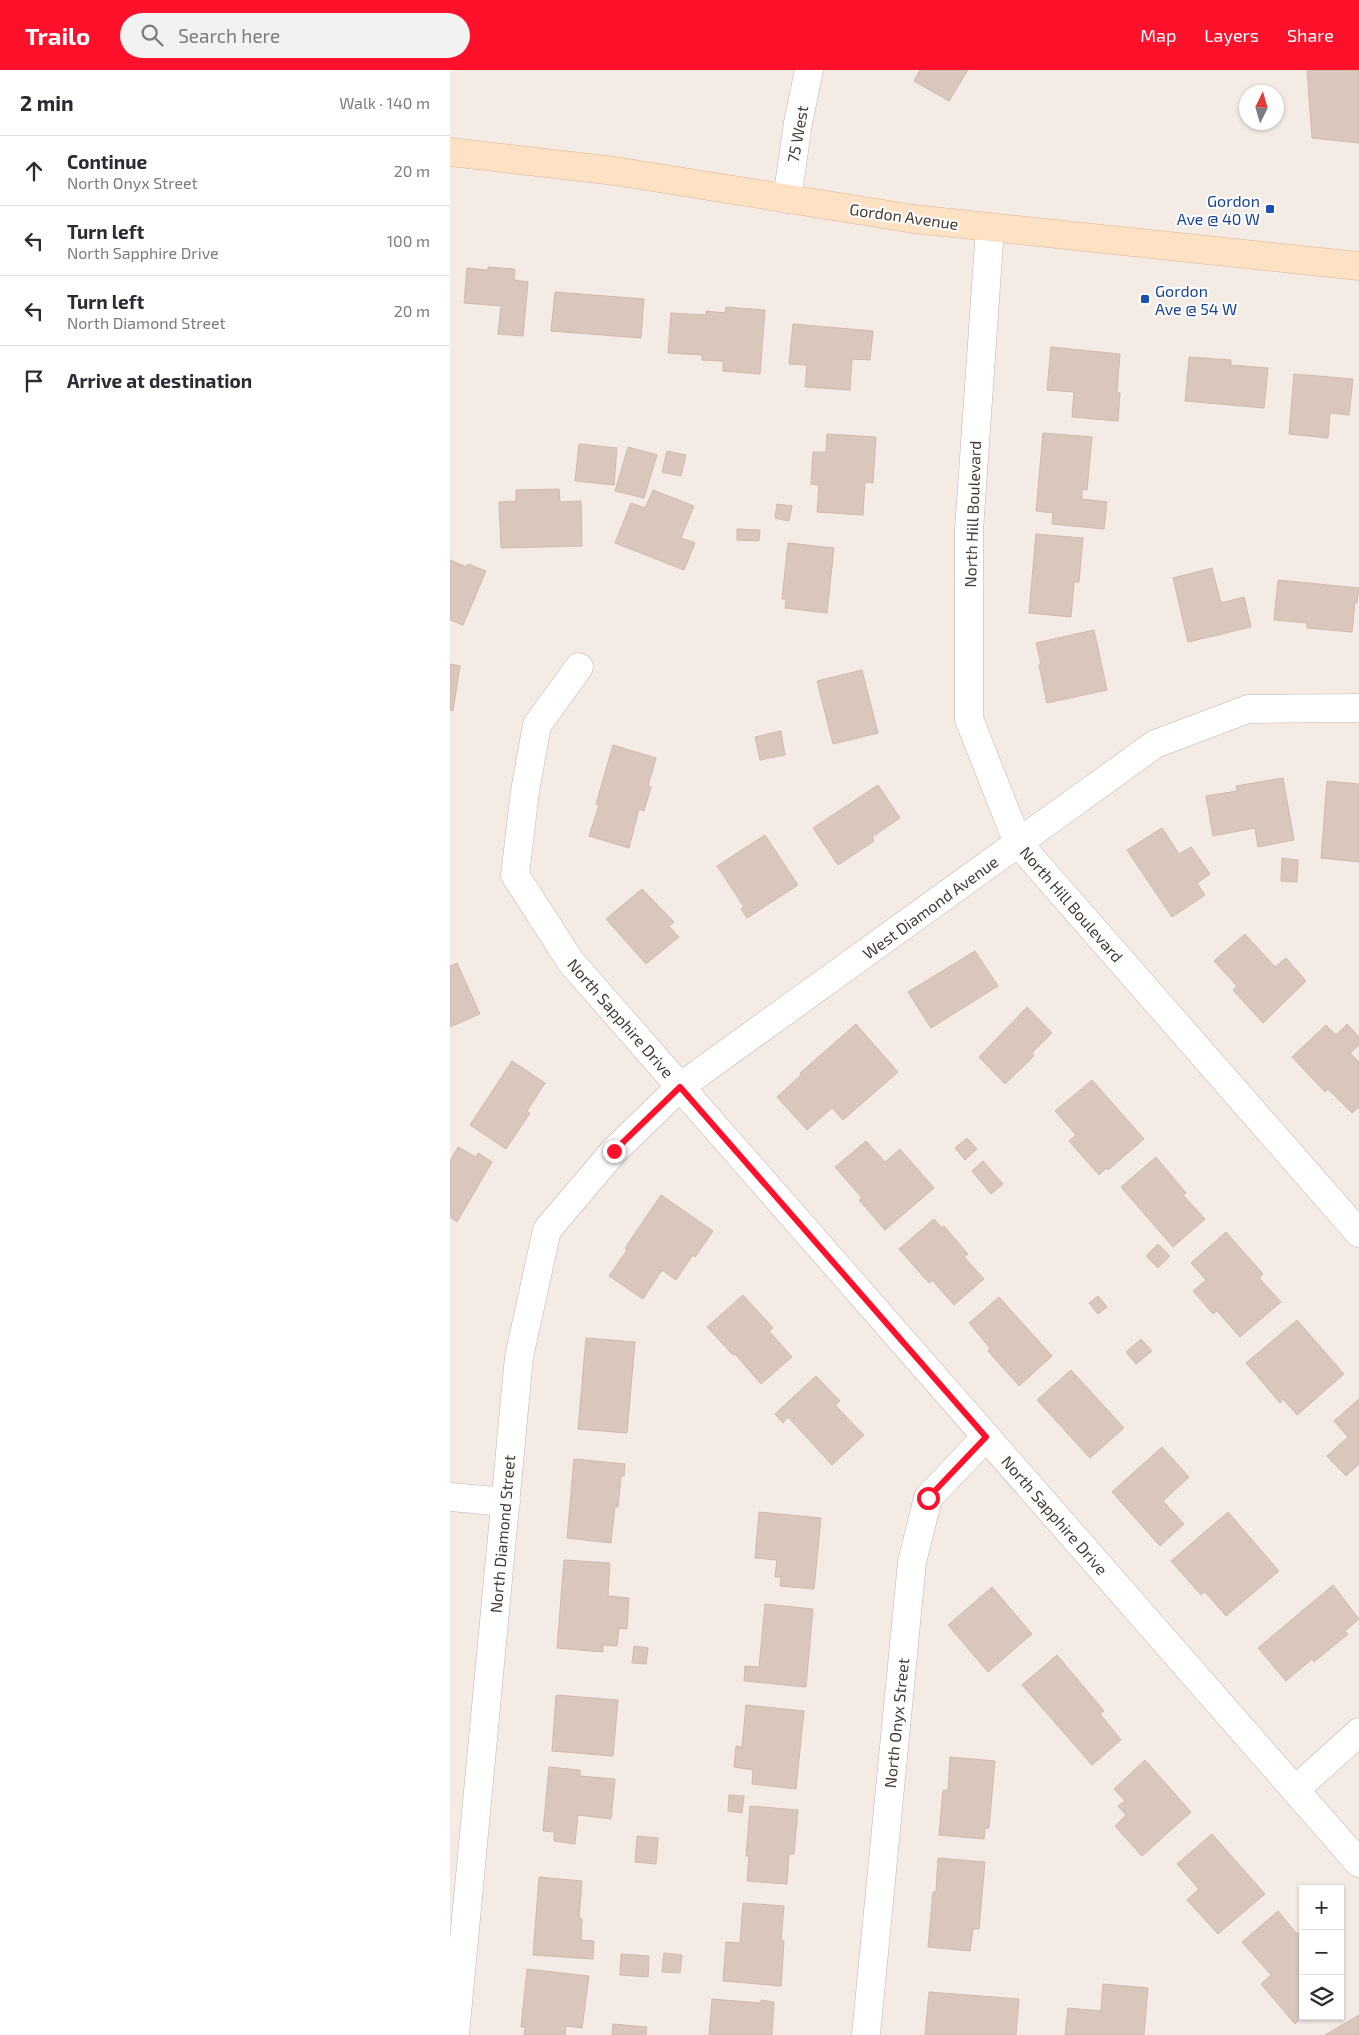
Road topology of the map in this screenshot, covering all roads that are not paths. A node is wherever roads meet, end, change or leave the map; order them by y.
1 (809, 70) edge
2 (450, 152) edge
3 (786, 199) junction
4 (990, 228) junction
5 (1359, 266) edge
6 (579, 667) dead end
7 (1359, 708) edge
8 (1018, 844) junction
9 (680, 1087) junction
10 (1357, 1226) edge
11 (986, 1437) junction
12 (450, 1497) edge
13 (506, 1502) junction
14 (1359, 1732) edge
15 (1295, 1790) junction
16 (1359, 1863) edge
17 (455, 2035) edge
18 (866, 2035) edge

1 - 3 street, 75 West
2 - 3 main road, Gordon Avenue
3 - 4 main road, Gordon Avenue
4 - 5 main road, Gordon Avenue
4 - 8 street, North Hill Boulevard
6 - 9 street, North Sapphire Drive
7 - 8 street, West Diamond Avenue
8 - 9 street, West Diamond Avenue
8 - 10 street, North Hill Boulevard
9 - 11 street, North Sapphire Drive
9 - 13 street, North Diamond Street
11 - 15 street, North Sapphire Drive
11 - 18 street, North Onyx Street
12 - 13 street
13 - 17 street, North Diamond Street
14 - 15 street
15 - 16 street, North Sapphire Drive

